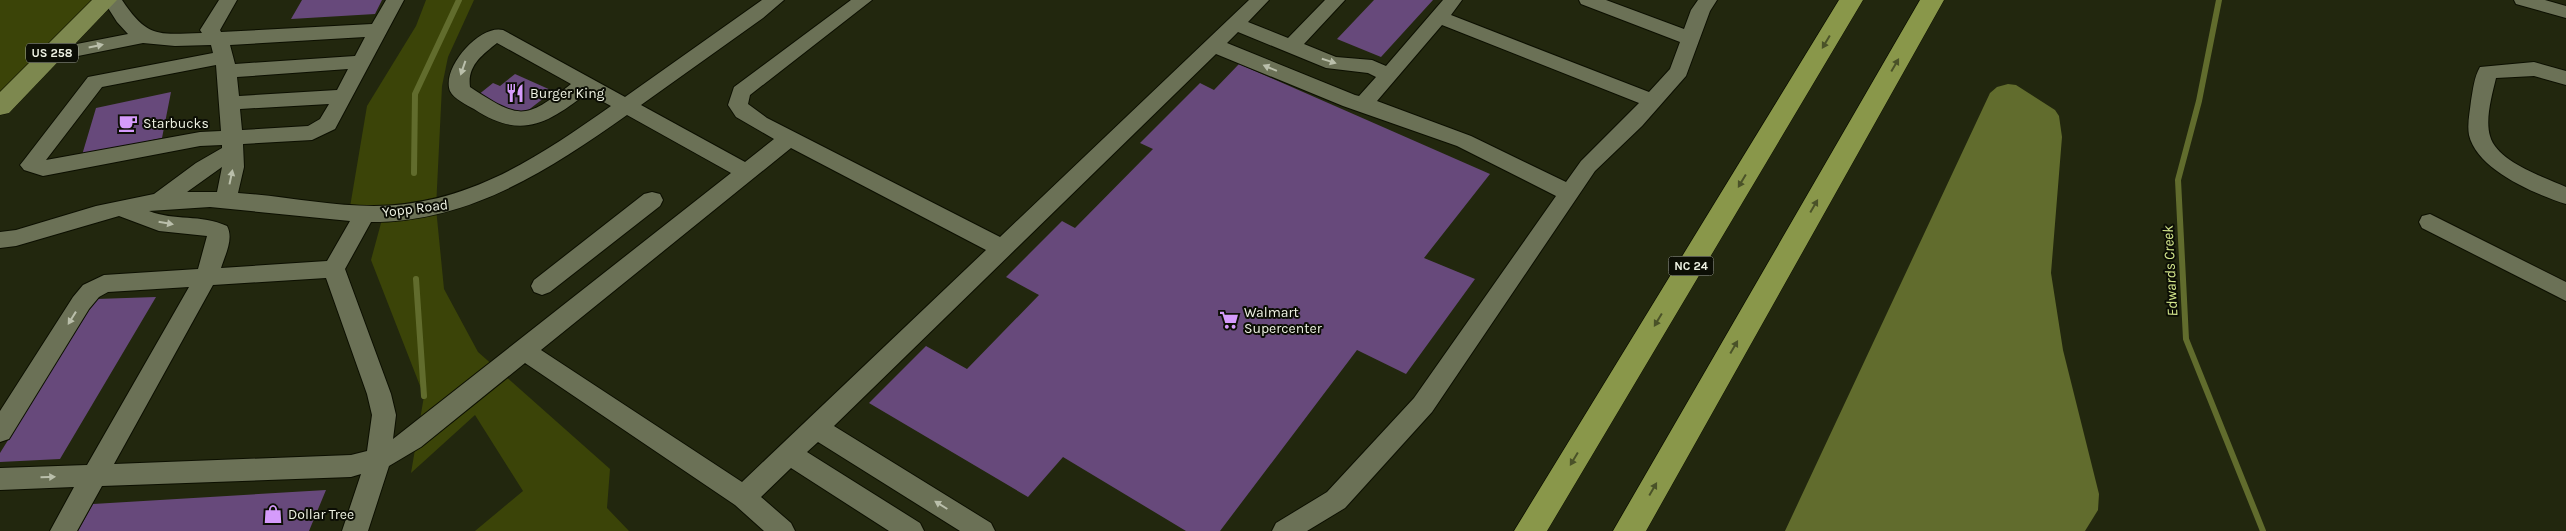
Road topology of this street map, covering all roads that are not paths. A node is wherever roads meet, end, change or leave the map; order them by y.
1 (105, 0) edge
2 (112, 0) edge
3 (228, 0) edge
4 (395, 0) edge
5 (775, 0) edge
6 (863, 0) edge
7 (1260, 0) edge
8 (1336, 0) edge
9 (1453, 0) edge
10 (1588, 0) edge
11 (1708, 0) edge
12 (1852, 0) edge
13 (1932, 0) edge
14 (2523, 0) edge
15 (2566, 12) edge
16 (1439, 17) junction
17 (1235, 24) junction
18 (379, 30) junction
19 (143, 36) junction
20 (1691, 40) junction
21 (1213, 45) junction
22 (1292, 46) junction
23 (48, 56) junction
24 (222, 56) junction
25 (362, 62) junction
26 (1389, 75) junction
27 (2566, 78) edge
28 (586, 84) junction
29 (343, 96) junction
30 (1653, 101) junction
31 (229, 103) junction
32 (1364, 104) junction
33 (626, 106) junction
34 (0, 107) edge
35 (789, 138) junction
36 (231, 145) junction
37 (746, 172) junction
38 (1569, 193) junction
39 (2566, 196) edge
40 (652, 200) dead end
41 (226, 201) junction
42 (159, 202) junction
43 (120, 208) junction
44 (365, 213) junction
45 (2430, 222) dead end
46 (0, 240) edge
47 (1004, 249) junction
48 (334, 269) junction
49 (206, 278) junction
50 (542, 286) dead end
51 (2566, 292) edge
52 (524, 350) junction
53 (816, 428) junction
54 (0, 432) edge
55 (789, 454) junction
56 (378, 459) junction
57 (95, 476) junction
58 (0, 479) edge
59 (744, 497) junction
60 (64, 531) edge
61 (355, 531) edge
62 (782, 531) edge
63 (911, 531) edge
64 (982, 531) edge
65 (1285, 531) edge
66 (1530, 531) edge
67 (1629, 531) edge

1 - 23 main road, US 258
2 - 19 street
3 - 24 street
4 - 18 street
5 - 33 street, Yopp Road
6 - 35 street
7 - 17 street
8 - 22 street
9 - 16 street
10 - 20 street
11 - 20 street
12 -> 66 highway, NC 24
67 -> 13 highway
14 - 15 street
16 - 26 street
16 - 30 street
17 - 21 street
17 - 22 street
18 - 24 street
18 - 25 street
23 -> 19 street
19 - 24 street
20 - 30 street
32 -> 21 street
21 - 47 street
22 -> 26 street
23 - 34 main road, US 258
24 - 25 street
24 - 31 street
24 - 36 street
25 - 29 street
26 - 32 street
27 - 39 street
28 -> 28 street
28 - 33 street
29 - 31 street
29 - 36 street
30 - 38 street
31 - 36 street
32 - 38 street
33 - 37 street
33 - 44 street, Yopp Road
35 - 37 street
35 - 47 street
41 -> 36 street
36 - 42 street
37 - 52 street
38 - 65 street
40 - 50 street
41 - 42 street, Yopp Road
41 - 44 street, Yopp Road
42 - 43 street, Yopp Road
43 - 46 street, Yopp Road
43 -> 49 street
44 - 48 street
45 - 51 street
47 - 53 street
48 - 49 street
48 - 56 street
49 -> 54 street
49 - 57 street
52 - 56 street
52 - 59 street
53 - 55 street
64 -> 53 street
55 - 59 street
55 - 63 street
56 - 57 street
56 - 61 street
58 -> 57 street
57 - 60 street
59 - 62 street

